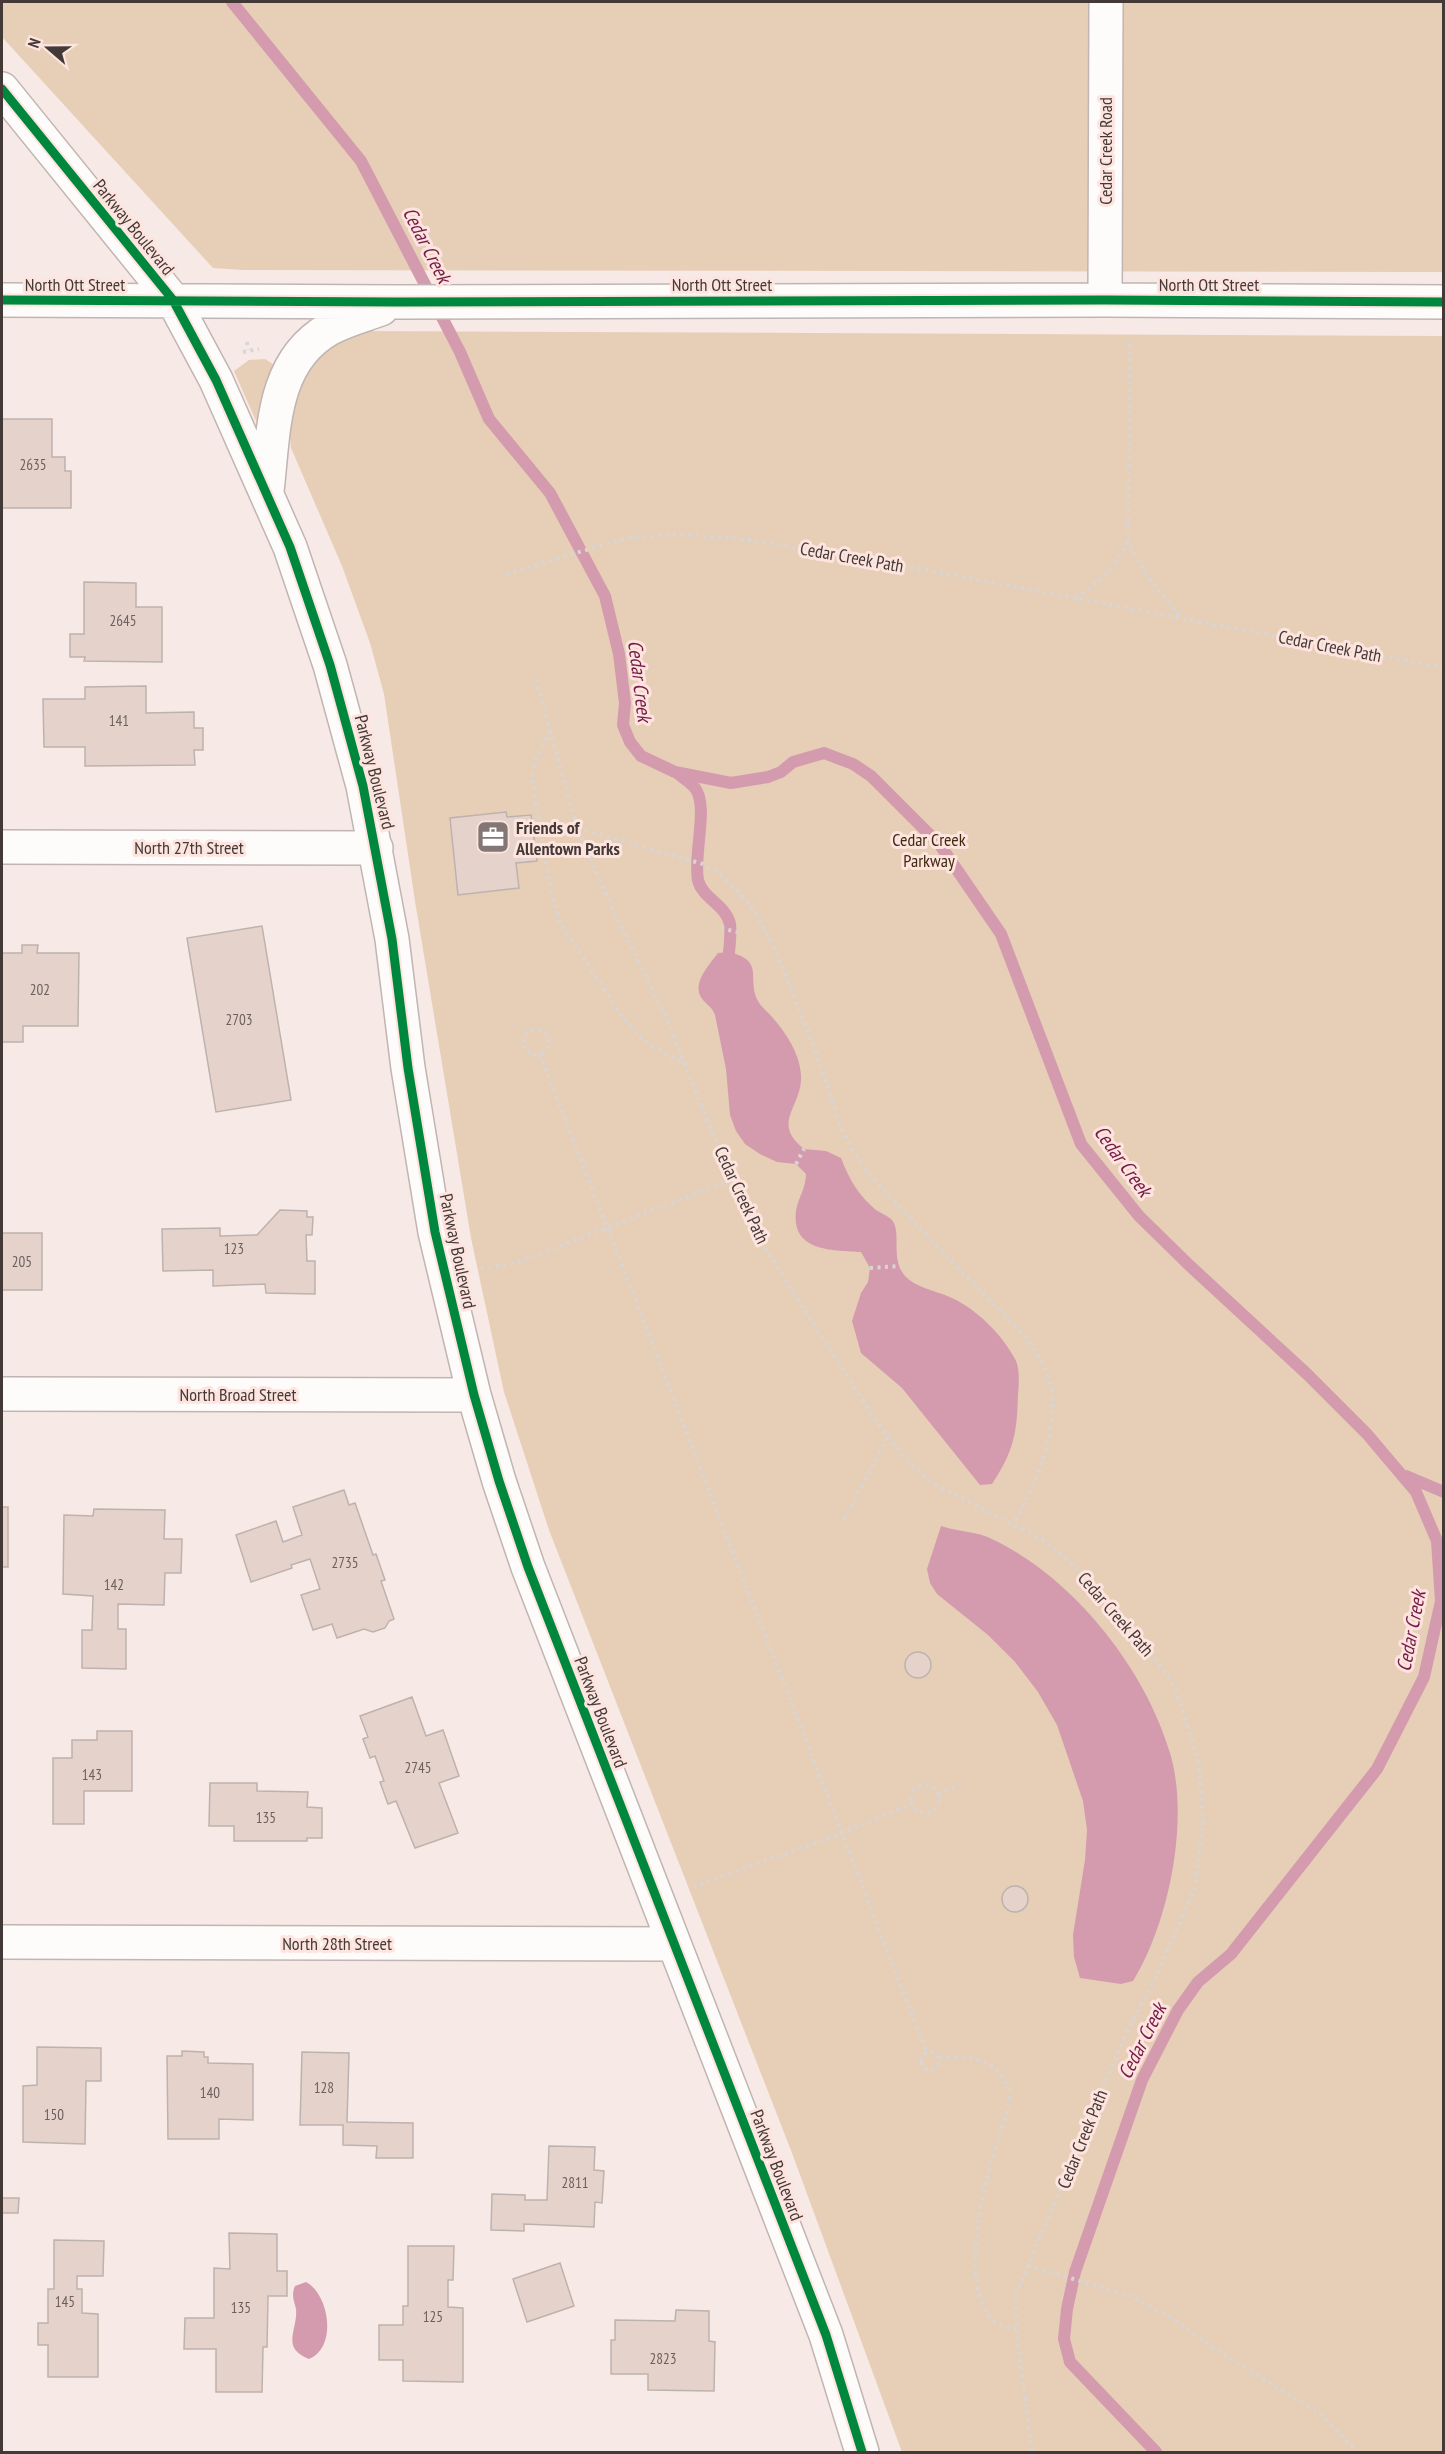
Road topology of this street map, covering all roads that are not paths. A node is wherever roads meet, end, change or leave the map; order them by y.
1 (1106, 2) edge
2 (2, 89) edge
3 (2, 300) edge
4 (173, 300) junction
5 (1105, 300) junction
6 (397, 302) junction
7 (1443, 302) edge
8 (267, 491) junction
9 (2, 847) edge
10 (376, 848) junction
11 (2, 1394) edge
12 (474, 1395) junction
13 (2, 1942) edge
14 (673, 1944) junction
15 (861, 2452) edge

1 - 5 street, Cedar Creek Road
2 - 4 street, Parkway Boulevard
3 - 4 street, North Ott Street
4 - 6 street, North Ott Street
4 - 8 street, Parkway Boulevard
5 - 6 street, North Ott Street
5 - 7 street, North Ott Street
6 - 8 street
8 - 10 street, Parkway Boulevard
9 - 10 street, North 27th Street
10 - 12 street, Parkway Boulevard
11 - 12 street, North Broad Street
12 - 14 street, Parkway Boulevard
13 - 14 street, North 28th Street
14 - 15 street, Parkway Boulevard

